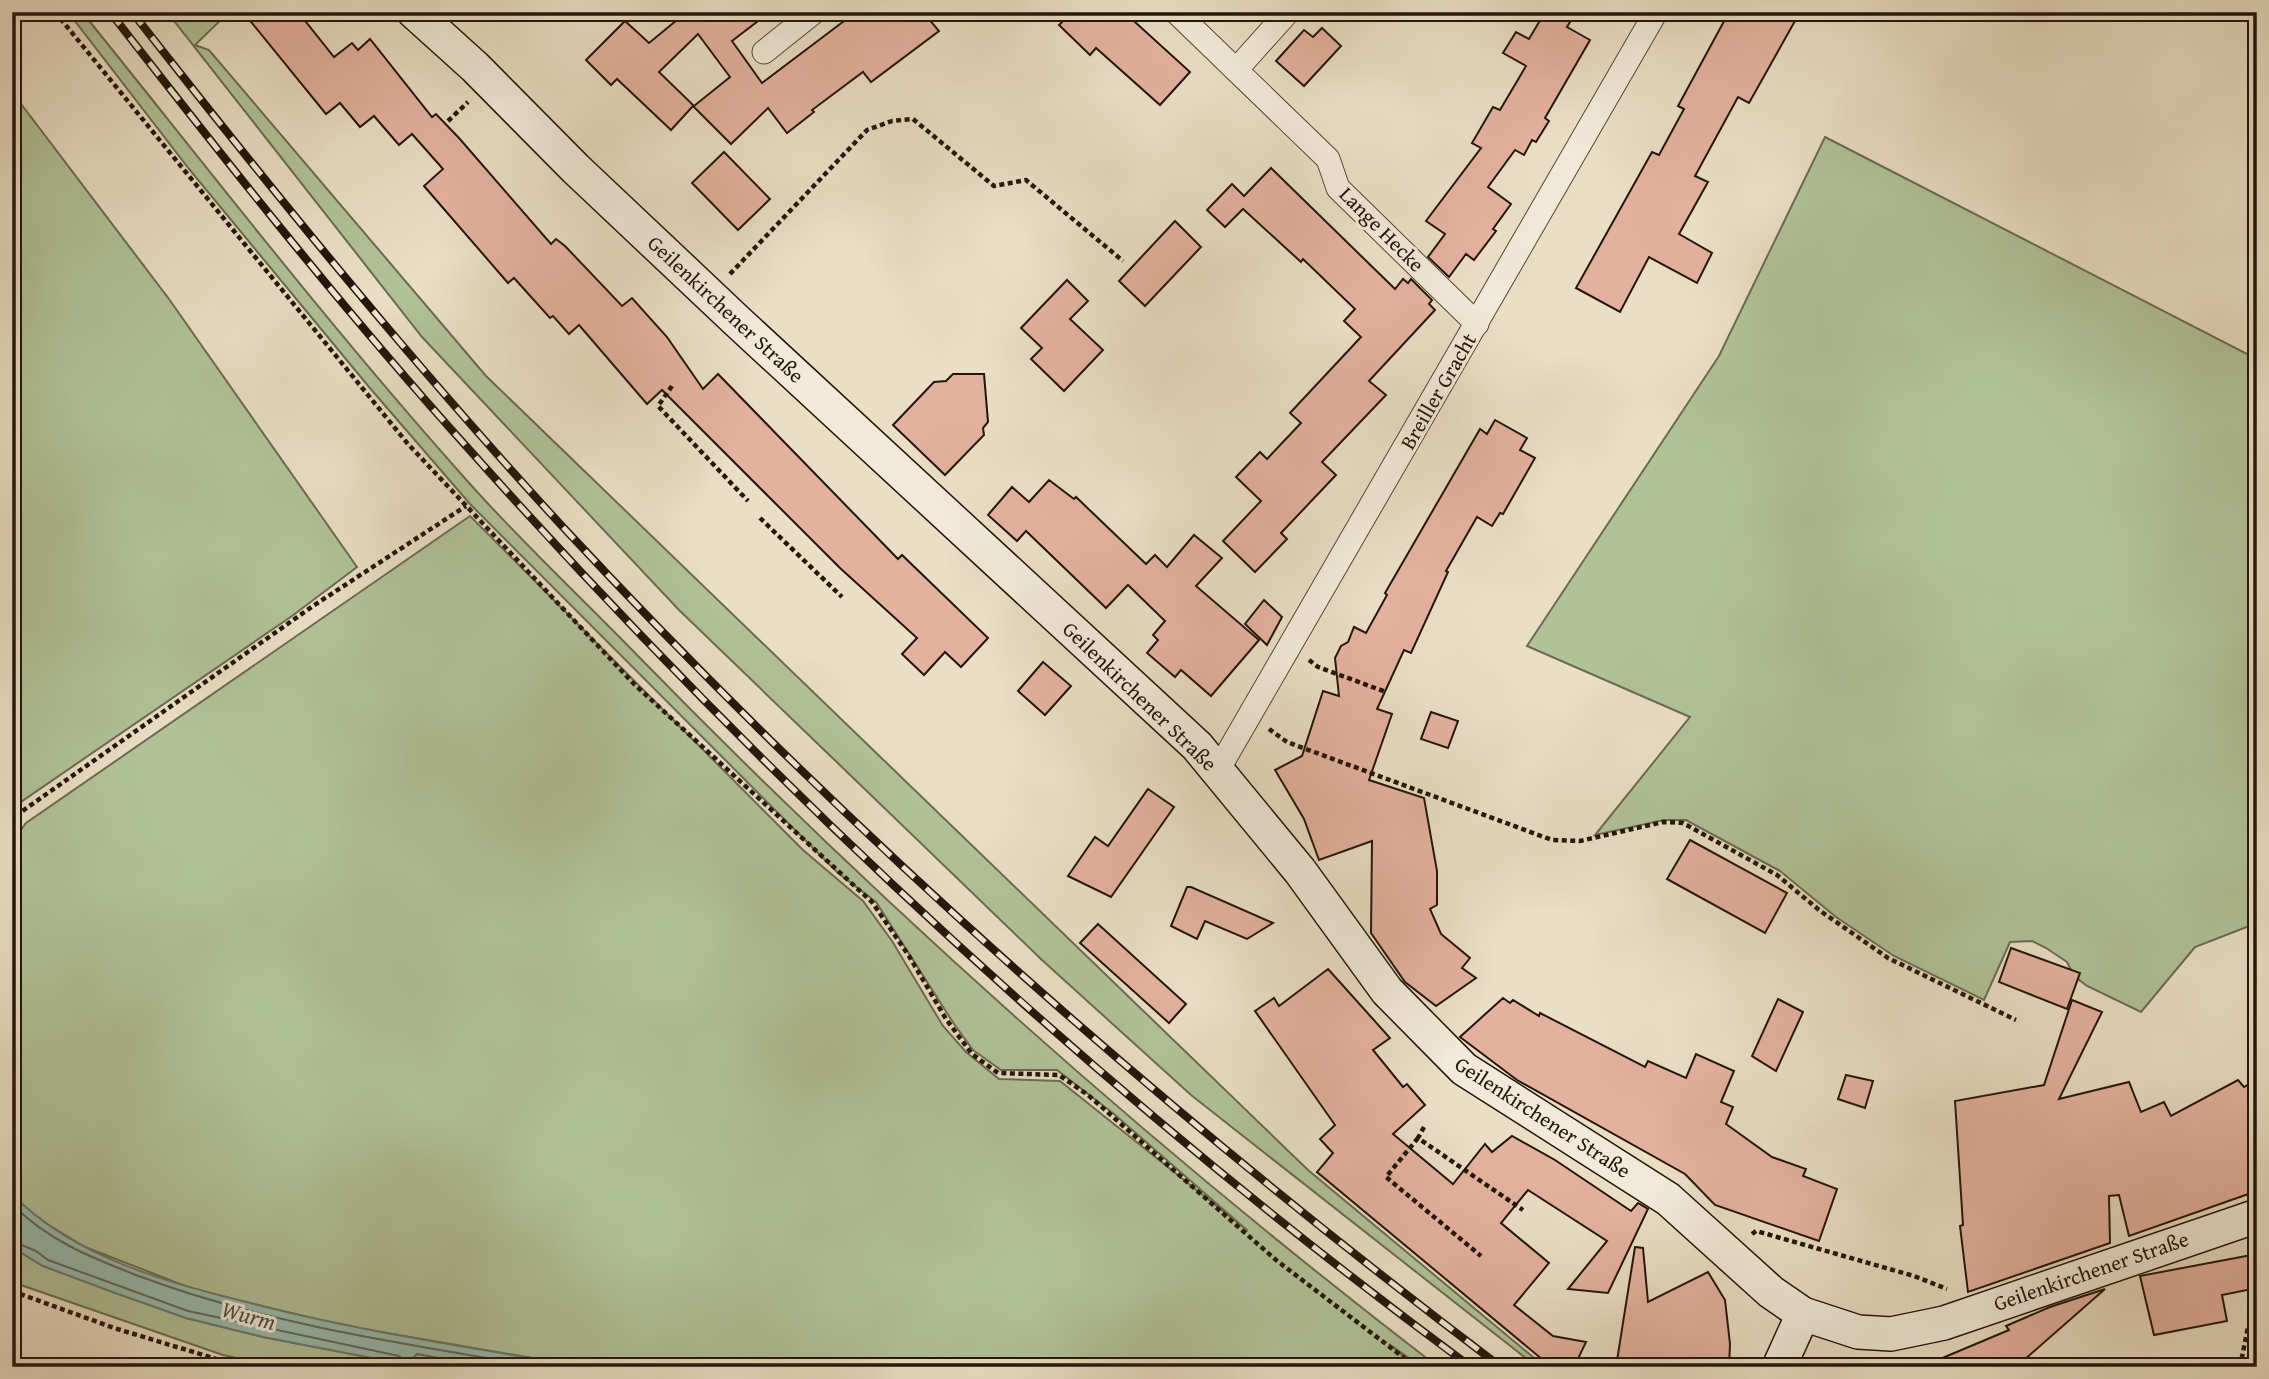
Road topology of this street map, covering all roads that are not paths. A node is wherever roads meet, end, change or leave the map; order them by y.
1 (414, 12) edge
2 (814, 12) edge
3 (1176, 12) edge
4 (1288, 12) edge
5 (1656, 12) edge
6 (764, 52) dead end
7 (1236, 69) junction
8 (1477, 324) junction
9 (1218, 770) junction
10 (2257, 1216) edge
11 (1803, 1314) junction
12 (1779, 1367) edge

1 - 9 main road, Geilenkirchener Straße
2 - 6 street
3 - 7 street, Lange Hecke
4 - 7 street
5 - 8 street, Breiller Gracht
7 - 8 street, Lange Hecke
8 - 9 street, Breiller Gracht
9 - 11 main road, Geilenkirchener Straße
10 - 11 main road, Geilenkirchener Straße
11 - 12 main road

